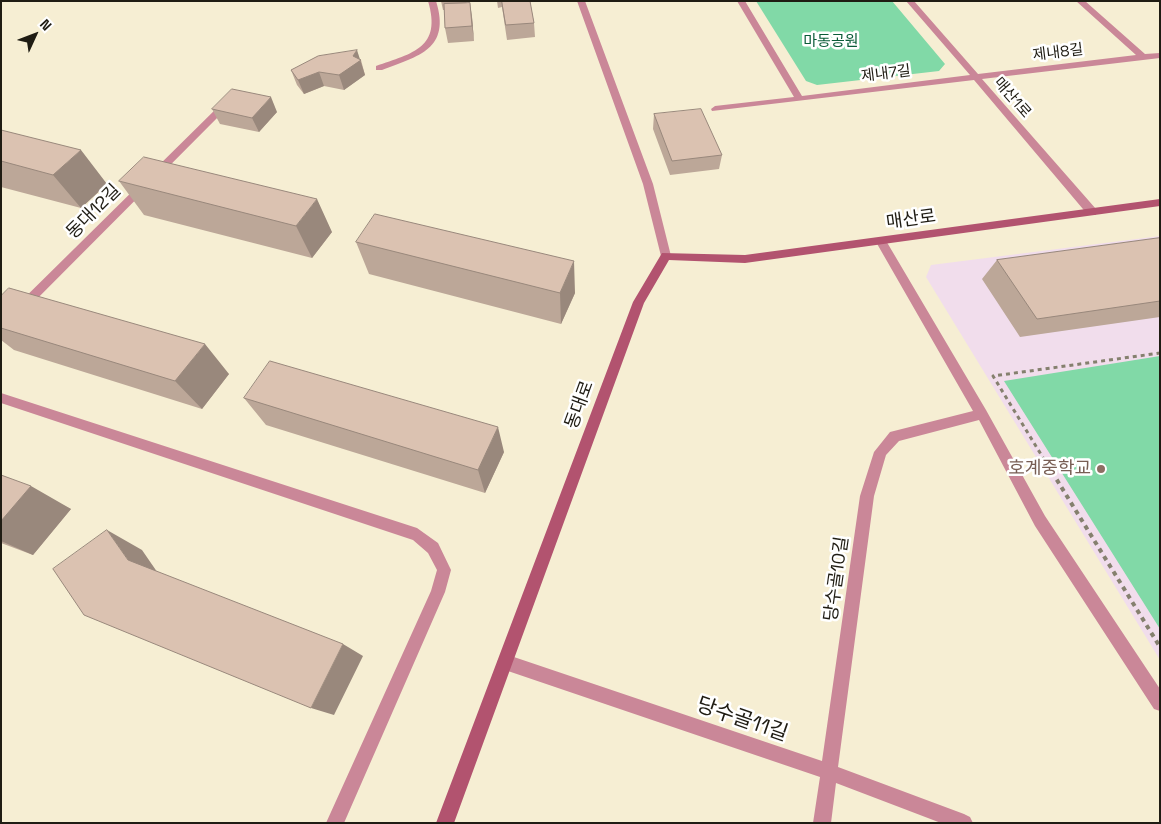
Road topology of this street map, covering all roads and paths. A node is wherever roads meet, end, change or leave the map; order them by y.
1 (432, 1) edge
2 (581, 1) edge
3 (741, 1) edge
4 (910, 1) edge
5 (1080, 1) edge
6 (1160, 55) edge
7 (1143, 57) junction
8 (379, 68) dead end
9 (975, 77) junction
10 (232, 98) edge
11 (800, 98) junction
12 (715, 109) dead end
13 (1160, 202) edge
14 (1092, 212) junction
15 (881, 242) junction
16 (666, 256) junction
17 (1, 328) edge
18 (1160, 353) edge
19 (1, 398) edge
20 (982, 414) junction
21 (1160, 647) edge
22 (505, 662) junction
23 (1160, 703) edge
24 (829, 772) junction
25 (335, 823) edge
26 (445, 823) edge
27 (822, 823) edge
28 (964, 823) edge

1 - 8 street
2 - 16 street
3 - 11 street
4 - 9 street, 매산1로
5 - 7 street
6 - 7 street, 제내8길
7 - 9 street, 제내8길
9 - 11 street, 제내7길
9 - 14 street, 매산1로
10 - 17 street, 동대12길
11 - 12 street, 제내7길
13 - 14 street, 매산로
14 - 15 street, 매산로
15 - 16 street, 매산로
15 - 20 street
16 - 22 street, 동대로
18 - 21 path
19 - 25 street
20 - 23 street
20 - 24 street, 당수골10길
22 - 24 street, 당수골11길
22 - 26 street, 동대로
24 - 27 street, 당수골10길
24 - 28 street, 당수골11길

